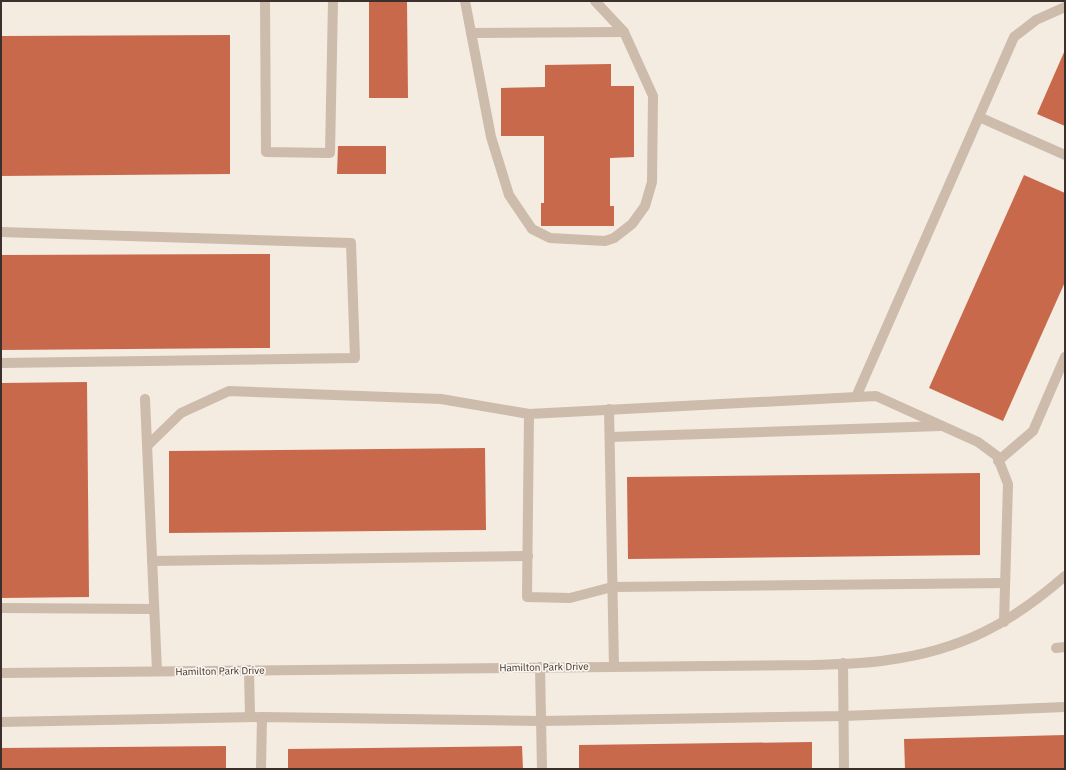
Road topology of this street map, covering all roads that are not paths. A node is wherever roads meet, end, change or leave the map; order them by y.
1 (265, 1) edge
2 (333, 1) edge
3 (464, 1) edge
4 (595, 1) edge
5 (1065, 7) edge
6 (624, 32) junction
7 (471, 33) junction
8 (979, 117) junction
9 (1065, 154) edge
10 (1, 232) edge
11 (1065, 357) edge
12 (1, 363) edge
13 (856, 397) junction
14 (145, 399) dead end
15 (609, 409) junction
16 (529, 414) junction
17 (943, 426) junction
18 (610, 437) junction
19 (147, 446) junction
20 (998, 461) junction
21 (528, 556) junction
22 (152, 560) junction
23 (1065, 576) edge
24 (1005, 583) junction
25 (612, 587) junction
26 (1, 608) edge
27 (154, 609) junction
28 (1004, 622) junction
29 (843, 663) junction
30 (614, 667) junction
31 (540, 668) junction
32 (249, 670) junction
33 (157, 671) junction
34 (1, 673) edge
35 (1065, 707) edge
36 (844, 716) junction
37 (250, 717) junction
38 (262, 717) junction
39 (541, 721) junction
40 (1, 722) edge
41 (261, 769) edge
42 (542, 769) edge
43 (844, 769) edge

1 - 2 street
3 - 7 street
4 - 6 street
5 - 8 street
6 - 7 street
6 - 7 street
8 - 9 street
8 - 13 street
10 - 12 street
11 - 20 street
13 - 15 street
13 - 17 street
14 - 19 street
15 - 16 street
15 - 18 street
16 - 19 street
16 - 21 street
17 - 18 street
17 - 20 street
18 - 25 street
19 - 22 street
20 - 24 street
21 - 22 street
21 - 25 street
22 - 27 street
23 - 28 street, Hamilton Park Drive
24 - 25 street
24 - 28 street
25 - 30 street
26 - 27 street
27 - 33 street
28 - 29 street, Hamilton Park Drive
29 - 30 street, Hamilton Park Drive
29 - 36 street
30 - 31 street, Hamilton Park Drive
31 - 32 street, Hamilton Park Drive
31 - 39 street
32 - 33 street, Hamilton Park Drive
32 - 37 street
33 - 34 street, Hamilton Park Drive
35 - 36 street
36 - 39 street
36 - 43 street
37 - 38 street
37 - 40 street
38 - 39 street
38 - 41 street
39 - 42 street

